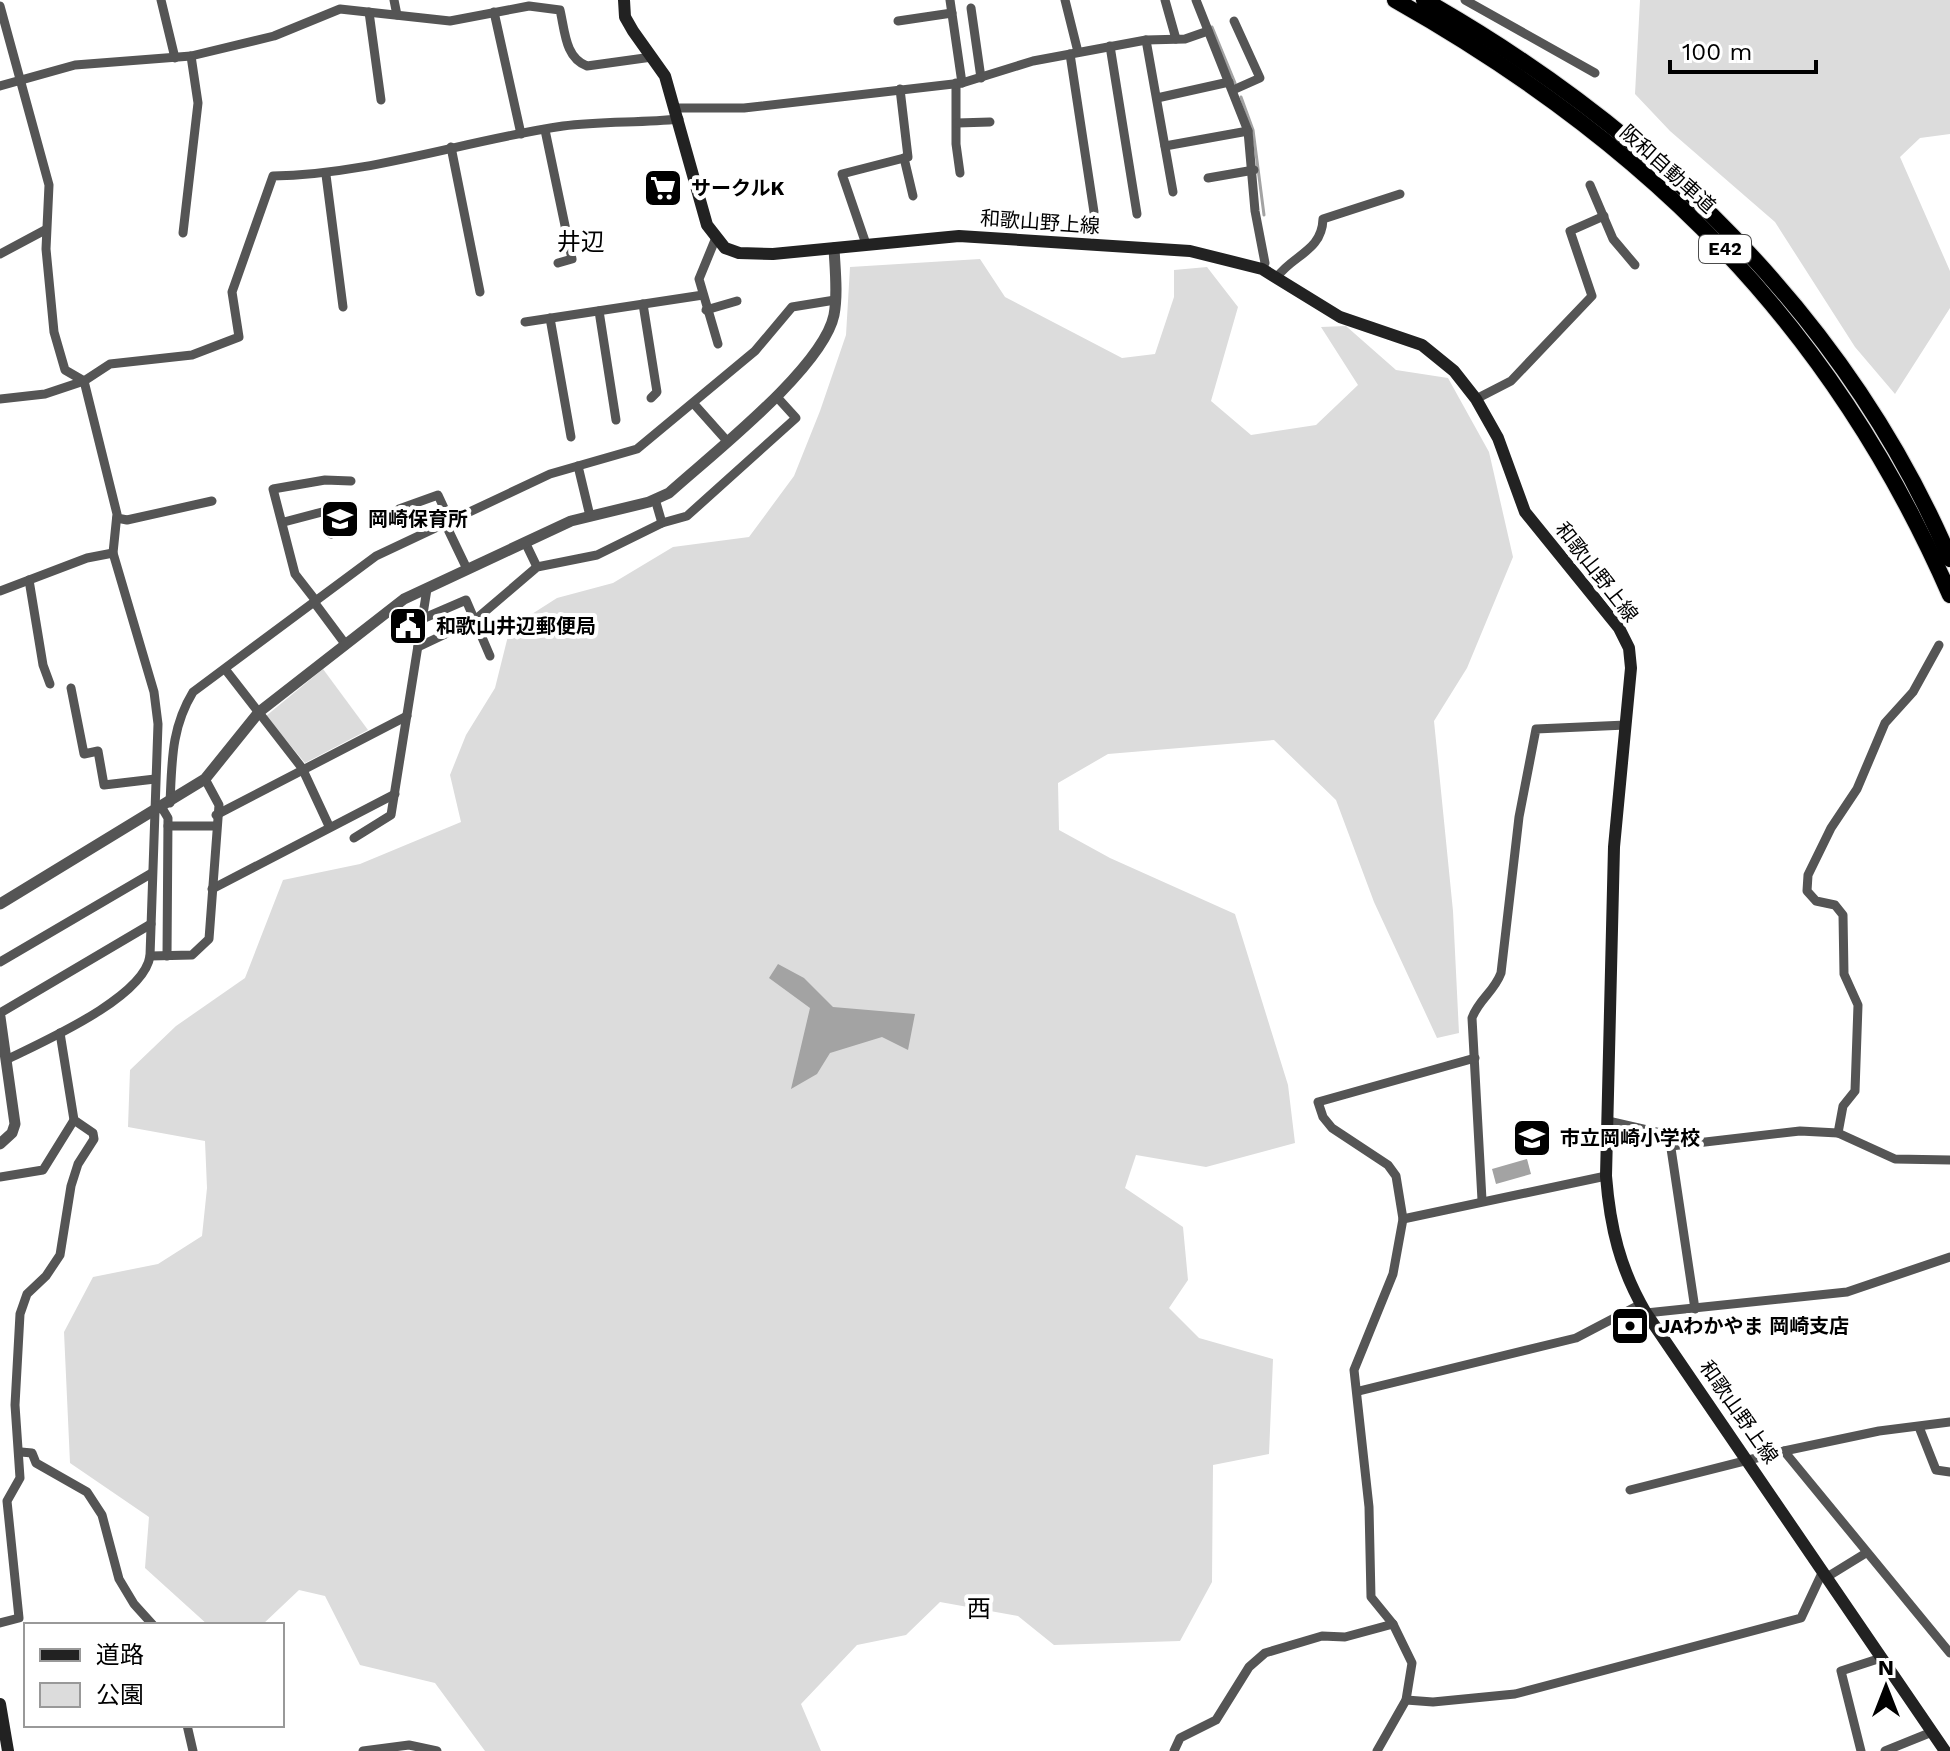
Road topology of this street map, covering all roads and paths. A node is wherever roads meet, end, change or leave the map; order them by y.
1 (161, 0) edge
2 (394, 0) edge
3 (624, 0) edge
4 (950, 0) edge
5 (1065, 0) edge
6 (1165, 0) edge
7 (1196, 0) edge
8 (1395, 0) edge
9 (1424, 0) edge
10 (1465, 0) edge
11 (0, 6) edge
12 (971, 8) dead end
13 (369, 12) junction
14 (494, 12) junction
15 (952, 13) junction
16 (397, 15) junction
17 (898, 21) dead end
18 (1234, 21) dead end
19 (1208, 31) junction
20 (1176, 39) junction
21 (1146, 40) junction
22 (1110, 46) junction
23 (1074, 53) junction
24 (191, 56) junction
25 (652, 57) junction
26 (175, 58) junction
27 (1595, 73) dead end
28 (981, 78) junction
29 (22, 82) junction
30 (959, 83) junction
31 (0, 86) edge
32 (1231, 86) junction
33 (900, 89) junction
34 (1157, 98) junction
35 (381, 100) dead end
36 (677, 114) junction
37 (990, 122) dead end
38 (957, 123) junction
39 (545, 130) junction
40 (1248, 131) junction
41 (521, 134) junction
42 (1165, 146) junction
43 (451, 147) junction
44 (904, 158) junction
45 (1254, 170) junction
46 (960, 173) dead end
47 (326, 175) junction
48 (1208, 178) dead end
49 (1590, 185) dead end
50 (1173, 192) dead end
51 (1400, 194) dead end
52 (913, 196) dead end
53 (1094, 212) dead end
54 (1137, 214) dead end
55 (1604, 216) junction
56 (45, 230) junction
57 (183, 233) dead end
58 (715, 240) junction
59 (866, 244) junction
60 (834, 248) junction
61 (0, 254) edge
62 (558, 263) dead end
63 (1635, 265) dead end
64 (1262, 269) junction
65 (1277, 277) junction
66 (480, 292) dead end
67 (703, 295) junction
68 (835, 300) junction
69 (737, 301) dead end
70 (643, 304) junction
71 (343, 307) dead end
72 (706, 310) junction
73 (599, 311) junction
74 (550, 318) junction
75 (525, 322) dead end
76 (718, 344) dead end
77 (84, 381) junction
78 (776, 396) junction
79 (651, 398) dead end
80 (0, 399) edge
81 (1476, 399) junction
82 (694, 404) junction
83 (616, 420) dead end
84 (571, 437) dead end
85 (727, 441) junction
86 (578, 466) junction
87 (351, 481) dead end
88 (655, 499) junction
89 (212, 501) dead end
90 (399, 509) dead end
91 (590, 516) junction
92 (117, 518) junction
93 (446, 520) junction
94 (284, 522) junction
95 (662, 523) junction
96 (331, 534) dead end
97 (525, 542) junction
98 (113, 553) junction
99 (1950, 559) edge
100 (537, 567) junction
101 (467, 569) junction
102 (29, 580) junction
103 (427, 589) junction
104 (0, 591) edge
105 (1950, 595) edge
106 (315, 602) junction
107 (422, 619) junction
108 (475, 620) junction
109 (346, 645) junction
110 (1939, 645) dead end
111 (418, 647) junction
112 (490, 656) dead end
113 (225, 669) junction
114 (50, 684) dead end
115 (71, 688) dead end
116 (259, 712) junction
117 (407, 716) junction
118 (1626, 725) junction
119 (302, 768) junction
120 (155, 779) junction
121 (205, 779) junction
122 (395, 794) junction
123 (162, 808) junction
124 (216, 821) junction
125 (168, 826) junction
126 (329, 826) junction
127 (354, 838) dead end
128 (152, 873) junction
129 (212, 889) junction
130 (0, 904) edge
131 (151, 924) junction
132 (150, 956) junction
133 (167, 956) junction
134 (0, 962) edge
135 (0, 1015) edge
136 (60, 1033) junction
137 (1475, 1058) junction
138 (6, 1060) junction
139 (74, 1120) junction
140 (1608, 1121) junction
141 (1838, 1133) junction
142 (0, 1144) edge
143 (1671, 1146) junction
144 (1950, 1160) edge
145 (1606, 1176) junction
146 (0, 1177) edge
147 (1482, 1200) junction
148 (1403, 1219) junction
149 (1950, 1257) edge
150 (1644, 1309) junction
151 (1695, 1309) junction
152 (1359, 1391) junction
153 (1950, 1422) edge
154 (1919, 1427) junction
155 (1784, 1451) junction
156 (21, 1452) junction
157 (1748, 1459) junction
158 (1950, 1472) edge
159 (1630, 1490) dead end
160 (1866, 1553) junction
161 (1825, 1574) junction
162 (0, 1623) edge
163 (151, 1623) edge
164 (1393, 1624) junction
165 (1950, 1653) edge
166 (1881, 1658) junction
167 (1406, 1700) junction
168 (0, 1704) edge
169 (187, 1727) edge
170 (1932, 1732) junction
171 (8, 1751) edge
172 (193, 1751) edge
173 (363, 1751) edge
174 (437, 1751) edge
175 (1174, 1751) edge
176 (1377, 1751) edge
177 (1861, 1751) edge
178 (1885, 1751) edge
179 (1945, 1751) edge

1 - 26 street
2 - 16 street
3 - 25 main road
4 - 15 street
5 - 23 street
6 - 20 street
7 - 19 street
8 - 105 highway, 阪和自動車道 / E42
9 - 99 highway, 阪和自動車道 / E42
10 - 27 street
11 - 29 street
12 - 28 street
13 - 16 street
13 - 24 street
13 - 35 street
14 - 16 street
14 - 25 street
14 - 41 street
15 - 17 street
15 - 30 street
18 - 32 street
19 - 20 street
19 - 32 street
20 - 21 street
21 - 22 street
21 - 34 street
22 - 23 street
22 - 54 street
23 - 28 street
23 - 53 street
24 - 26 street
24 - 57 street
25 - 36 main road
26 - 29 street
28 - 30 street
29 - 31 street
29 - 56 street
30 - 33 street
30 - 38 street
32 - 34 street
32 - 40 street
33 - 36 street
33 - 44 street
34 - 42 street
36 - 39 street
36 - 58 main road
37 - 38 street
38 - 46 street
39 - 41 street
39 - 62 street
40 - 42 street
40 - 45 street
41 - 43 street
42 - 50 street
43 - 47 street
43 - 66 street
44 - 52 street
44 - 59 street
45 - 48 street
45 - 64 street
47 - 71 street
47 - 77 street
49 - 55 street
51 - 65 street
55 - 63 street
55 - 81 street
56 - 61 street
56 - 77 street
58 - 60 main road, 和歌山野上線
58 - 67 street
59 - 60 main road, 和歌山野上線
59 - 64 main road, 和歌山野上線
60 - 68 street
64 - 65 main road, 和歌山野上線
65 - 81 main road, 和歌山野上線
67 - 70 street
67 - 72 street
68 - 78 street
68 - 82 street
69 - 72 street
70 - 73 street
70 - 79 street
72 - 76 street
73 - 74 street
73 - 83 street
74 - 75 street
74 - 84 street
77 - 80 street
77 - 92 street
78 - 85 street
78 - 95 street
81 - 118 main road, 和歌山野上線
82 - 85 street
82 - 86 street
85 - 88 street
86 - 91 street
86 - 93 street
87 - 94 street
88 - 91 street
88 - 95 street
89 - 92 street
90 - 93 street
91 - 97 street
92 - 98 street
93 - 101 street
93 - 106 street
94 - 96 street
94 - 106 street
95 - 100 street
97 - 100 street
97 - 101 street
98 - 102 street
98 - 120 street
100 - 108 street
101 - 103 street
102 - 104 street
102 - 114 street
103 - 107 street
103 - 109 street
106 - 109 street
106 - 113 street
107 - 108 street
107 - 111 street
108 - 111 street
108 - 112 street
109 - 116 street
110 - 141 street
111 - 117 street
113 - 116 street
113 - 123 street
115 - 120 street
116 - 119 street
116 - 121 street
117 - 119 street
117 - 122 street
118 - 137 street
118 - 140 main road, 和歌山野上線
119 - 124 street
119 - 126 street
120 - 123 street
121 - 123 street
121 - 124 street
122 - 126 street
122 - 127 street
123 - 125 street
123 - 128 street
123 - 130 street
124 - 125 street
124 - 129 street
125 - 133 street
126 - 129 street
128 - 131 street
128 - 134 street
129 - 133 street
131 - 132 street
131 - 135 street
132 - 133 street
132 - 136 street
135 - 138 street
136 - 138 street
136 - 139 street
137 - 147 street
137 - 148 street
138 - 142 street
139 - 146 street
139 - 156 street
140 - 143 street
140 - 145 main road, 和歌山野上線
141 - 143 street
141 - 144 street
143 - 151 street
145 - 147 street
145 - 150 main road, 和歌山野上線
147 - 148 street
148 - 152 street
149 - 151 street
150 - 151 street
150 - 152 street
150 - 157 main road, 和歌山野上線
152 - 164 street
153 - 154 street
154 - 155 street
154 - 158 street
155 - 157 street
155 - 160 street
156 - 162 street
156 - 163 street
157 - 159 street
157 - 161 main road, 和歌山野上線
160 - 161 street
160 - 165 street
161 - 166 main road, 和歌山野上線
161 - 167 street
164 - 167 street
164 - 175 street
166 - 170 main road, 和歌山野上線
166 - 177 street
167 - 176 street
168 - 171 main road
169 - 172 street
170 - 178 street
170 - 179 main road, 和歌山野上線
173 - 174 street

